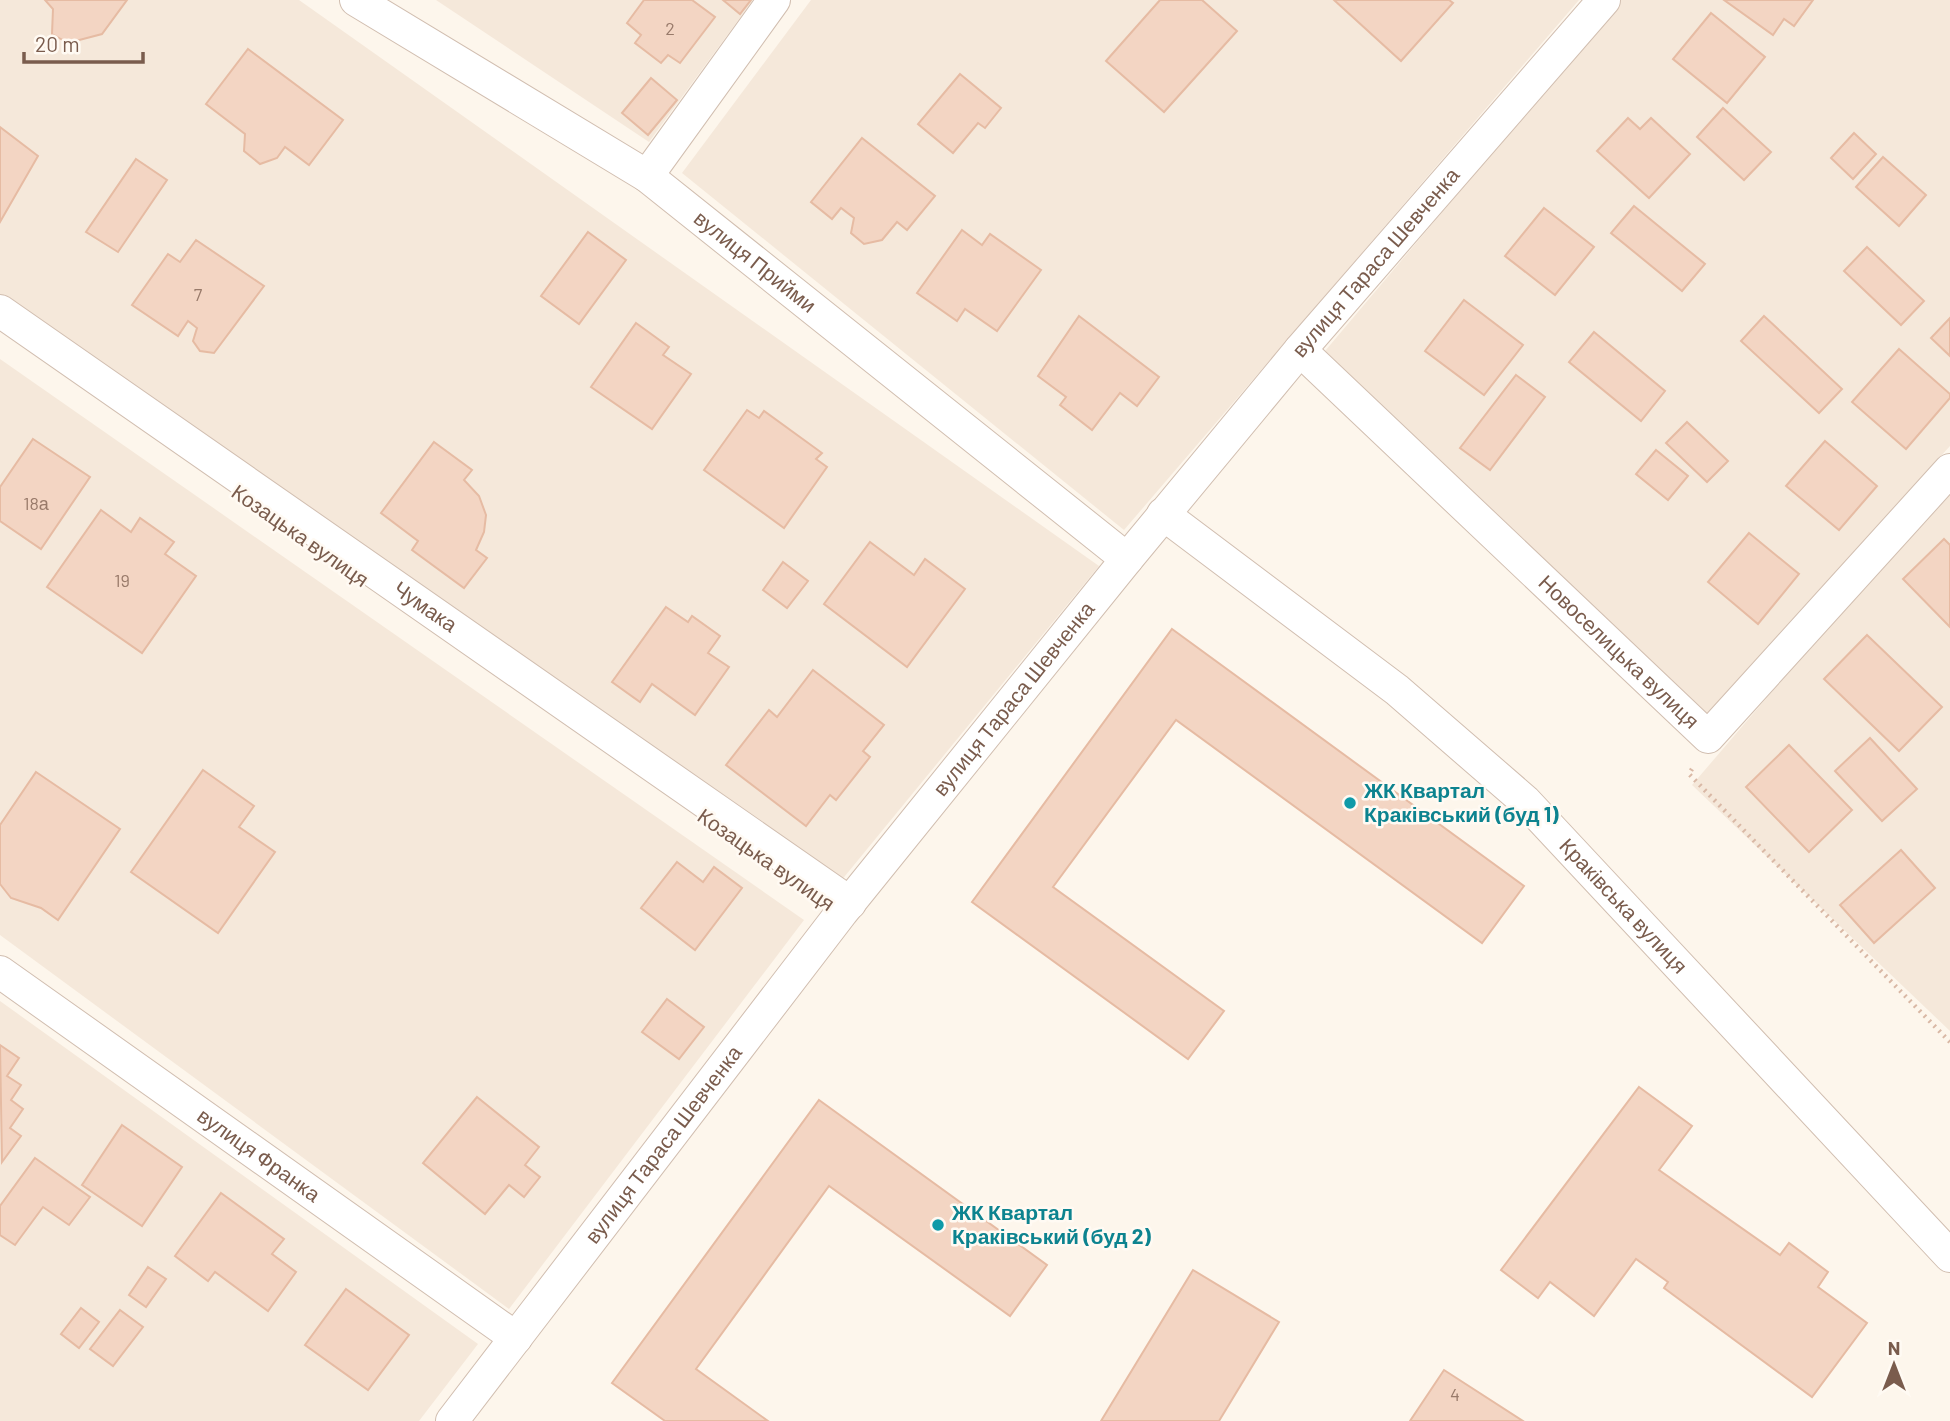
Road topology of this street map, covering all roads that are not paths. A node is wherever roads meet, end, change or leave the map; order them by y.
1 (356, 0) edge
2 (774, 0) edge
3 (1604, 0) edge
4 (647, 176) junction
5 (0, 311) edge
6 (0, 327) edge
7 (1300, 350) junction
8 (1950, 470) edge
9 (1164, 514) junction
10 (1127, 559) junction
11 (846, 908) junction
12 (0, 972) edge
13 (1950, 1256) edge
14 (516, 1338) junction
15 (452, 1421) edge

1 - 4 street, вулиця Прийми
2 - 4 street
3 - 7 street, вулиця Тараса Шевченка
4 - 10 street, вулиця Прийми
5 - 11 street, Чумака
6 - 11 street, Козацька вулиця
7 - 8 street, Новоселицька вулиця
7 - 9 street, вулиця Тараса Шевченка
9 - 10 street, вулиця Тараса Шевченка
9 - 13 street, Краківська вулиця
10 - 11 street, вулиця Тараса Шевченка
11 - 14 street, вулиця Тараса Шевченка
12 - 14 street, вулиця Франка
14 - 15 street, вулиця Тараса Шевченка

